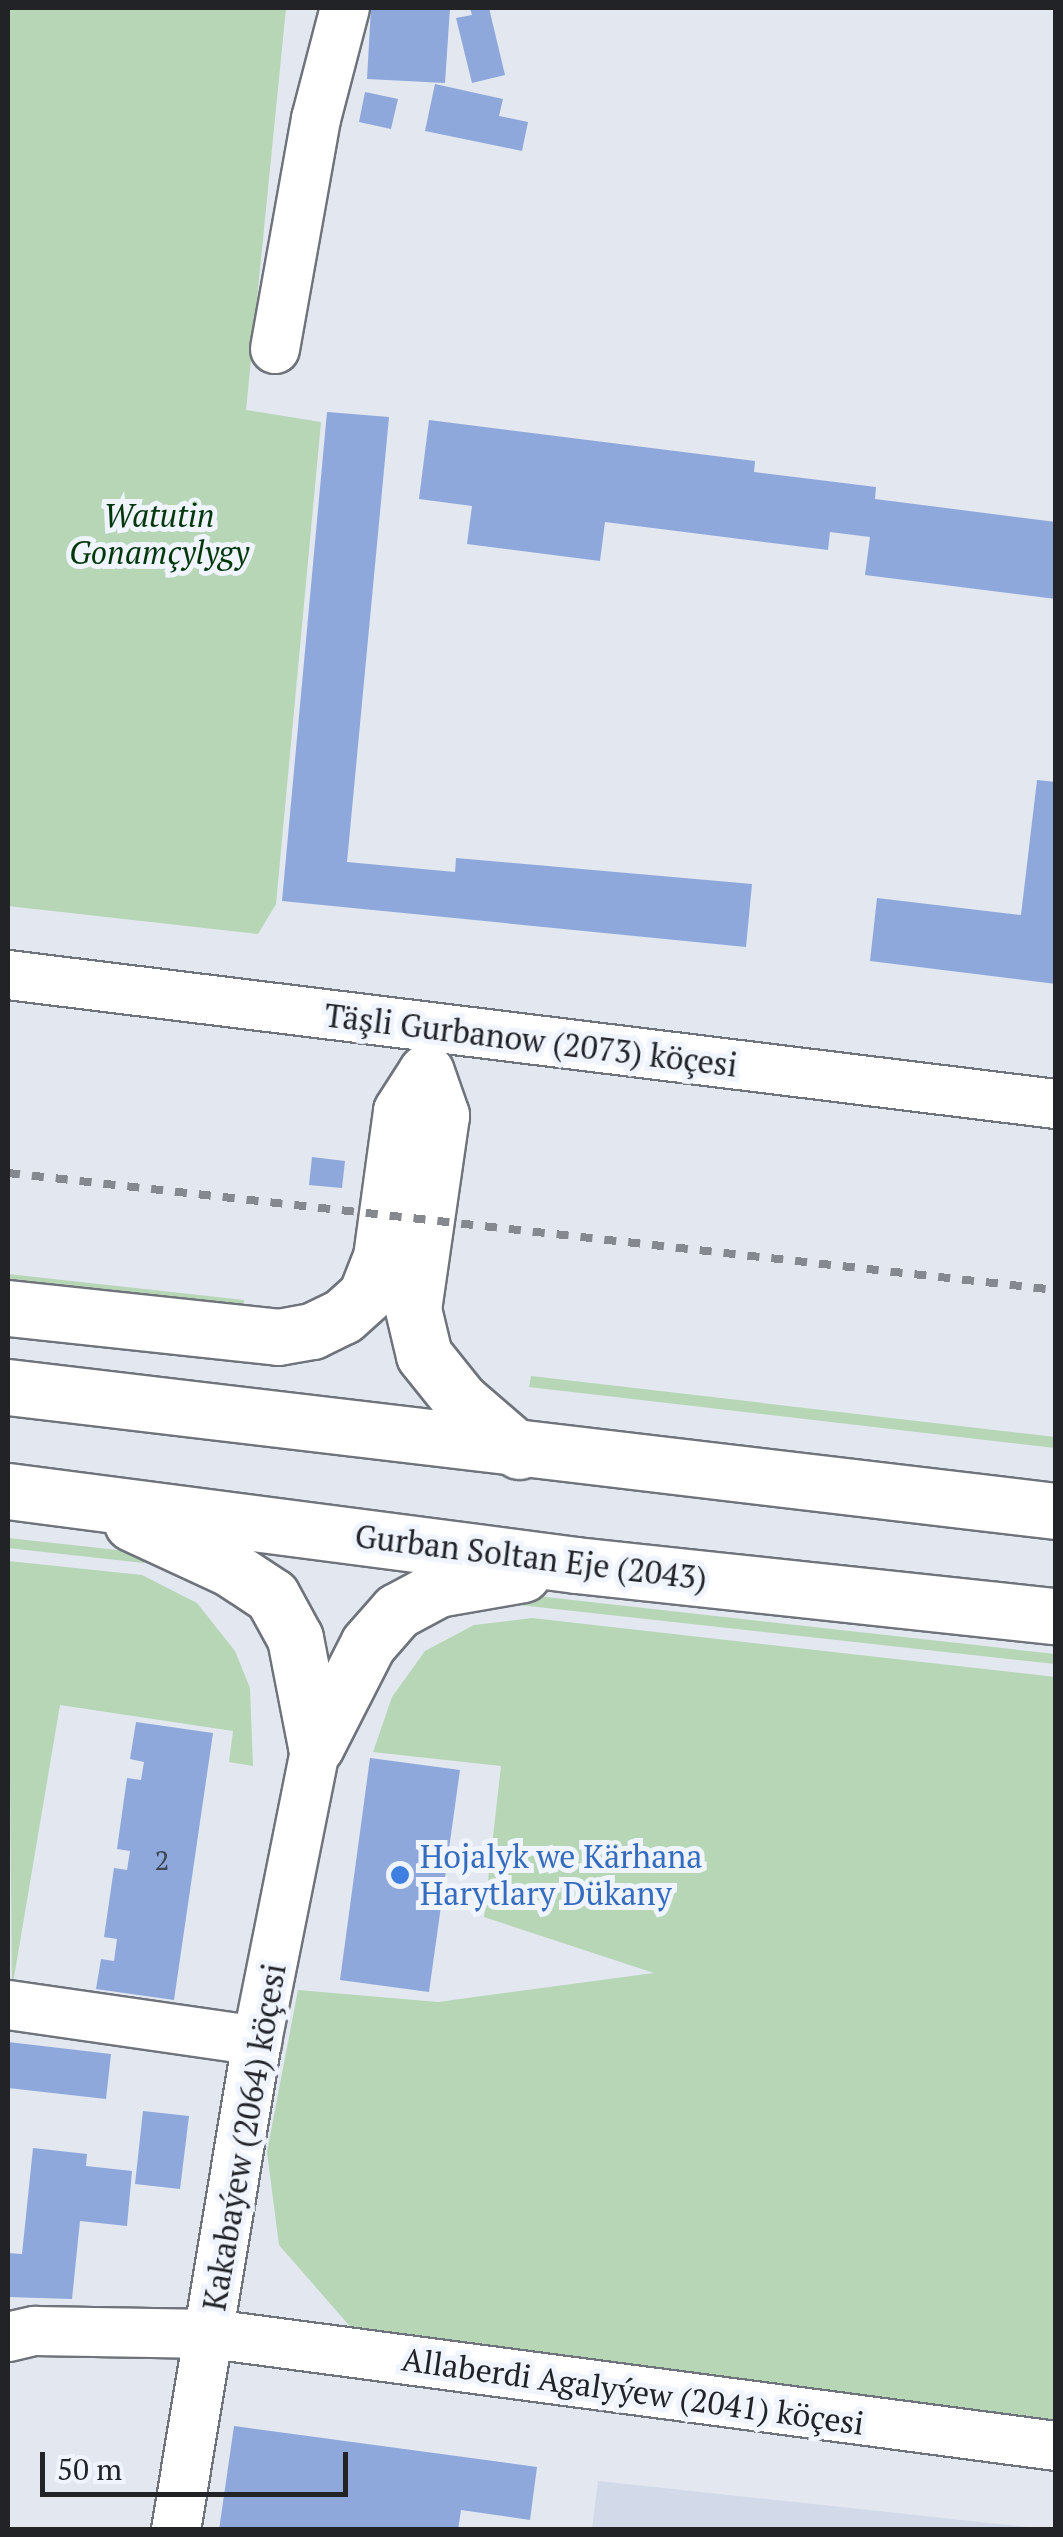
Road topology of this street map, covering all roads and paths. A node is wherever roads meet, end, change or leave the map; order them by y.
1 (346, 8) edge
2 (275, 349) dead end
3 (8, 975) edge
4 (430, 1048) junction
5 (1056, 1104) edge
6 (8, 1308) edge
7 (8, 1386) edge
8 (520, 1450) junction
9 (8, 1491) edge
10 (79, 1499) junction
11 (1056, 1511) edge
12 (576, 1564) junction
13 (1056, 1616) edge
14 (316, 1746) junction
15 (8, 2005) edge
16 (257, 2041) junction
17 (211, 2334) junction
18 (8, 2338) edge
19 (1056, 2446) edge
20 (176, 2530) edge

1 - 2 street
3 - 4 street, Täşli Gurbanow (2073) köçesi
4 - 5 street, Täşli Gurbanow (2073) köçesi
4 - 6 highway
4 - 8 highway
7 - 8 highway
8 - 11 highway
9 - 10 highway, Gurban Soltan Eje (2043)
10 - 12 highway, Gurban Soltan Eje (2043)
10 - 14 highway
12 - 13 highway, Gurban Soltan Eje (2043)
12 - 14 highway
14 - 16 street, Kakabaýew (2064) köçesi
15 - 16 street
16 - 17 street, Kakabaýew (2064) köçesi
17 - 18 street, Allaberdi Agalyýew (2041) köçesi
17 - 19 street, Allaberdi Agalyýew (2041) köçesi
17 - 20 street, Kakabaýew (2064) köçesi

